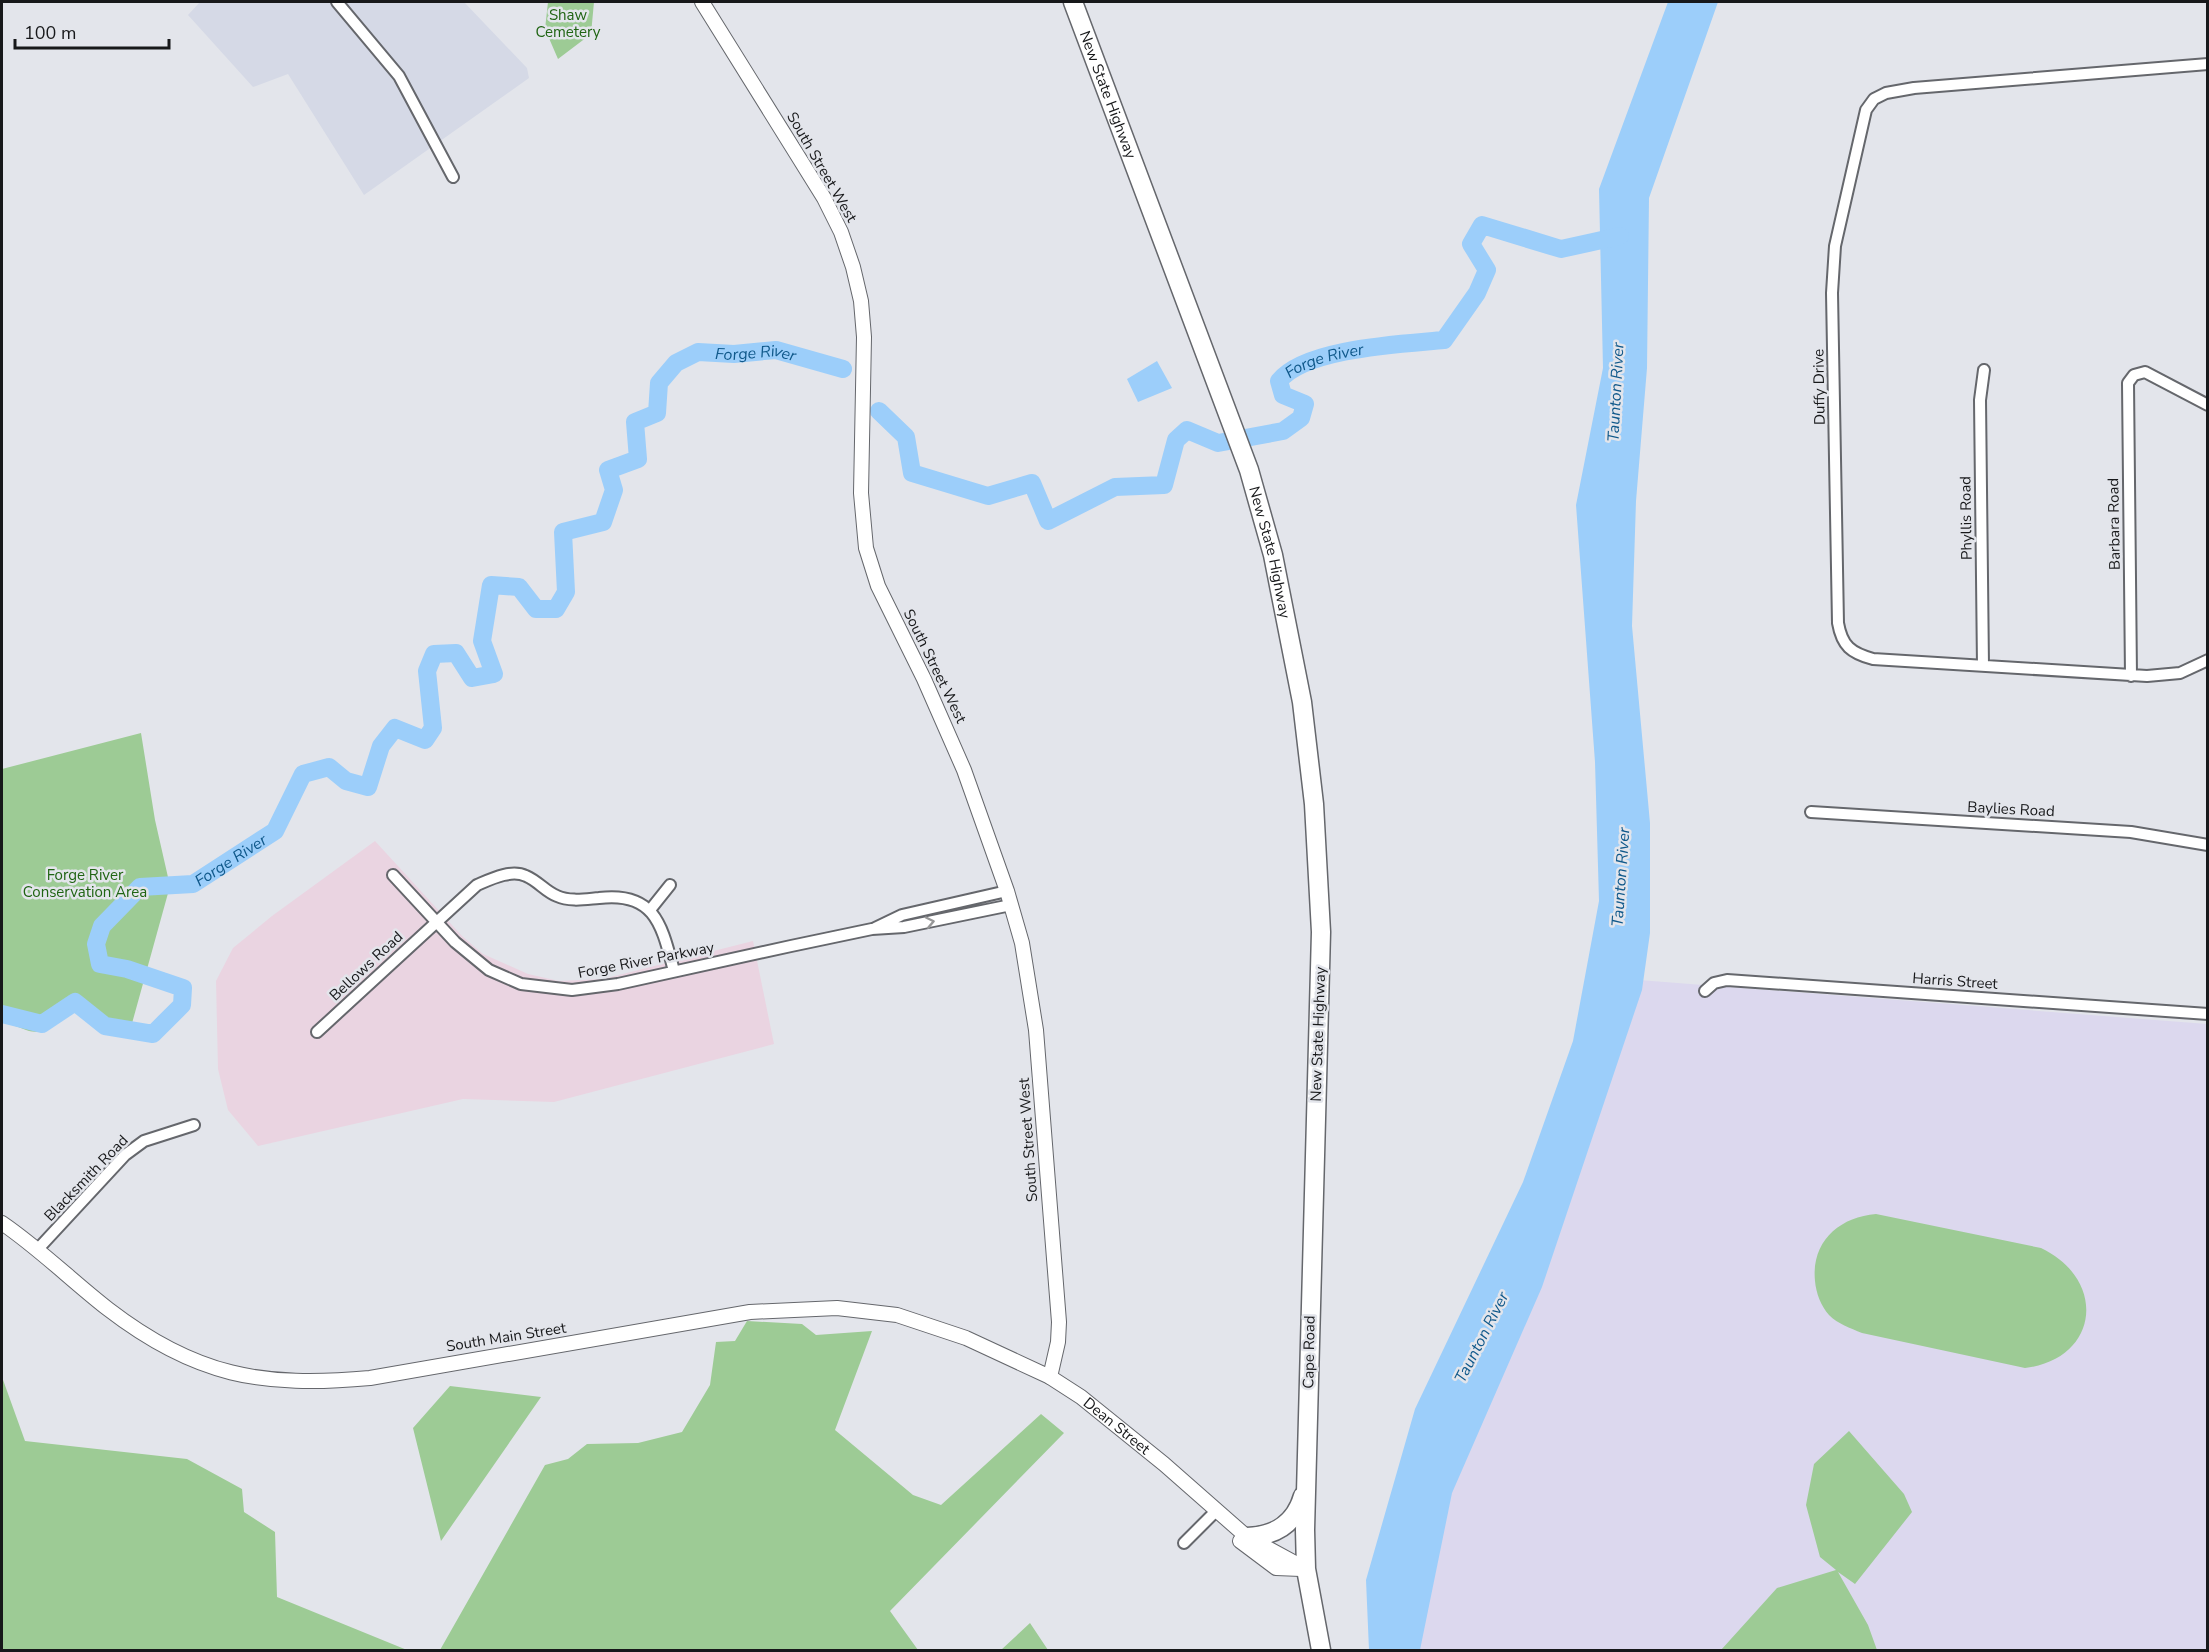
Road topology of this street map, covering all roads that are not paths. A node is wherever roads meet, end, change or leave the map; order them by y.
1 (337, 2) edge
2 (702, 2) edge
3 (1073, 2) edge
4 (2208, 64) edge
5 (453, 177) dead end
6 (1984, 370) dead end
7 (2208, 405) edge
8 (2208, 660) edge
9 (1983, 666) junction
10 (2131, 676) junction
11 (1811, 812) dead end
12 (2208, 845) edge
13 (393, 875) dead end
14 (670, 885) dead end
15 (1009, 898) junction
16 (650, 910) junction
17 (436, 921) junction
18 (674, 971) junction
19 (1705, 991) dead end
20 (2208, 1014) edge
21 (317, 1032) dead end
22 (194, 1125) dead end
23 (1315, 1134) joint
24 (2, 1223) edge
25 (39, 1249) junction
26 (1050, 1377) junction
27 (1181, 1479) junction
28 (1306, 1482) junction
29 (1213, 1514) junction
30 (1247, 1537) junction
31 (1184, 1543) dead end
32 (1306, 1569) junction
33 (1321, 1650) edge

1 - 5 street
2 - 15 main road, South Street West
3 - 23 highway, New State Highway
4 - 9 street, Duffy Drive
6 - 9 street, Phyllis Road
7 - 10 street, Barbara Road
8 - 10 street, Duffy Drive
9 - 10 street, Duffy Drive
11 - 12 street, Baylies Road
13 - 17 street, Forge River Parkway
14 - 16 street
15 - 18 street, Forge River Parkway
15 - 26 main road, South Street West
16 - 17 street, Bellows Road
16 - 18 street
17 - 18 street, Forge River Parkway
17 - 21 street, Bellows Road
19 - 20 street, Harris Street
22 - 25 street, Blacksmith Road
23 - 28 highway, Cape Road
24 - 25 main road, South Main Street
25 - 26 main road, South Main Street
26 - 27 main road, Dean Street
27 - 29 main road, Dean Street
27 - 30 main road, Dean Street
28 - 30 highway
28 - 32 highway, Cape Road
29 - 31 street
29 - 32 main road, Dean Street
30 - 32 main road, Dean Street
32 - 33 highway

